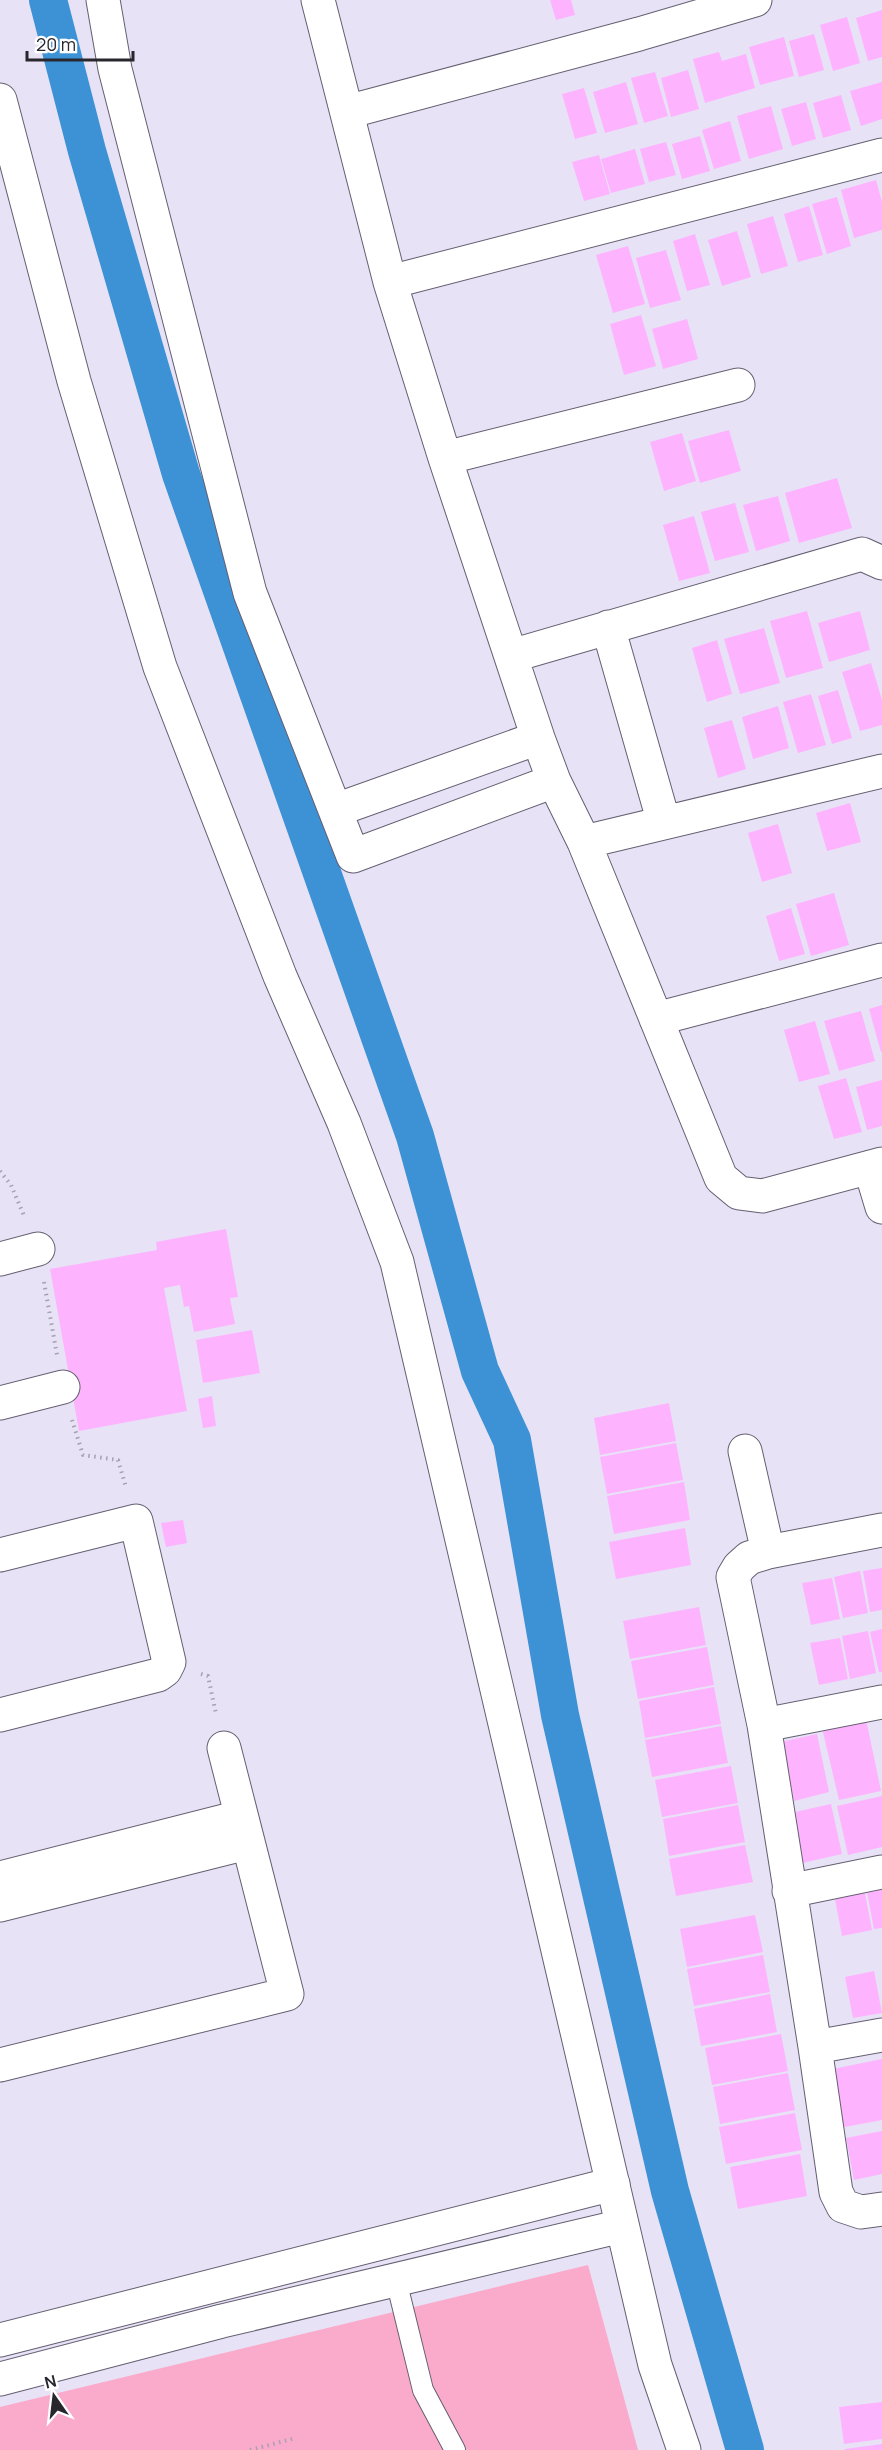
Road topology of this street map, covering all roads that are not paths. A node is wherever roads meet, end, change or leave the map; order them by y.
1 (103, 0) edge
2 (318, 0) edge
3 (755, 0) edge
4 (0, 100) edge
5 (347, 112) junction
6 (882, 155) edge
7 (390, 282) junction
8 (738, 385) dead end
9 (445, 458) junction
10 (882, 563) edge
11 (608, 627) junction
12 (511, 656) junction
13 (538, 738) junction
14 (882, 771) edge
15 (554, 782) junction
16 (336, 810) junction
17 (664, 823) junction
18 (584, 842) junction
19 (882, 960) edge
20 (656, 1019) junction
21 (876, 1165) edge
22 (882, 1207) edge
23 (38, 1249) road end
24 (0, 1259) edge
25 (63, 1387) dead end
26 (0, 1403) edge
27 (745, 1451) dead end
28 (882, 1530) edge
29 (768, 1552) junction
30 (0, 1555) edge
31 (882, 1702) edge
32 (0, 1715) edge
33 (764, 1725) junction
34 (224, 1748) road end
35 (243, 1830) junction
36 (882, 1872) edge
37 (7, 1890) edge
38 (789, 1892) junction
39 (882, 2035) edge
40 (815, 2047) junction
41 (0, 2065) edge
42 (613, 2184) junction
43 (882, 2209) edge
44 (622, 2226) junction
45 (388, 2242) junction
46 (396, 2280) junction
47 (214, 2287) junction
48 (222, 2321) junction
49 (0, 2340) edge
50 (0, 2379) edge
51 (455, 2450) edge
52 (684, 2450) edge

1 - 16 street
2 - 5 street
3 - 5 street
4 - 42 street
5 - 7 street
6 - 7 street
7 - 9 street
8 - 9 street
9 - 12 street
10 - 11 street
11 - 12 street
11 - 17 street
12 - 13 street
13 - 15 street
13 - 16 street
14 - 17 street
15 - 16 street
15 - 18 street
17 - 18 street
18 - 20 street
19 - 20 street
20 - 21 street
21 - 22 street
23 - 24 street
25 - 26 street
27 - 29 street
28 - 29 street
29 - 33 street
30 - 32 street
31 - 33 street
33 - 38 street
34 - 35 street
35 - 37 street
35 - 41 street
36 - 38 street
38 - 40 street
39 - 40 street
40 - 43 street
42 - 44 street
42 - 45 street
44 - 46 street
44 - 52 street
45 - 46 street
45 - 47 street
46 - 48 street
46 - 51 lane
47 - 48 street
47 - 49 street
48 - 50 street

